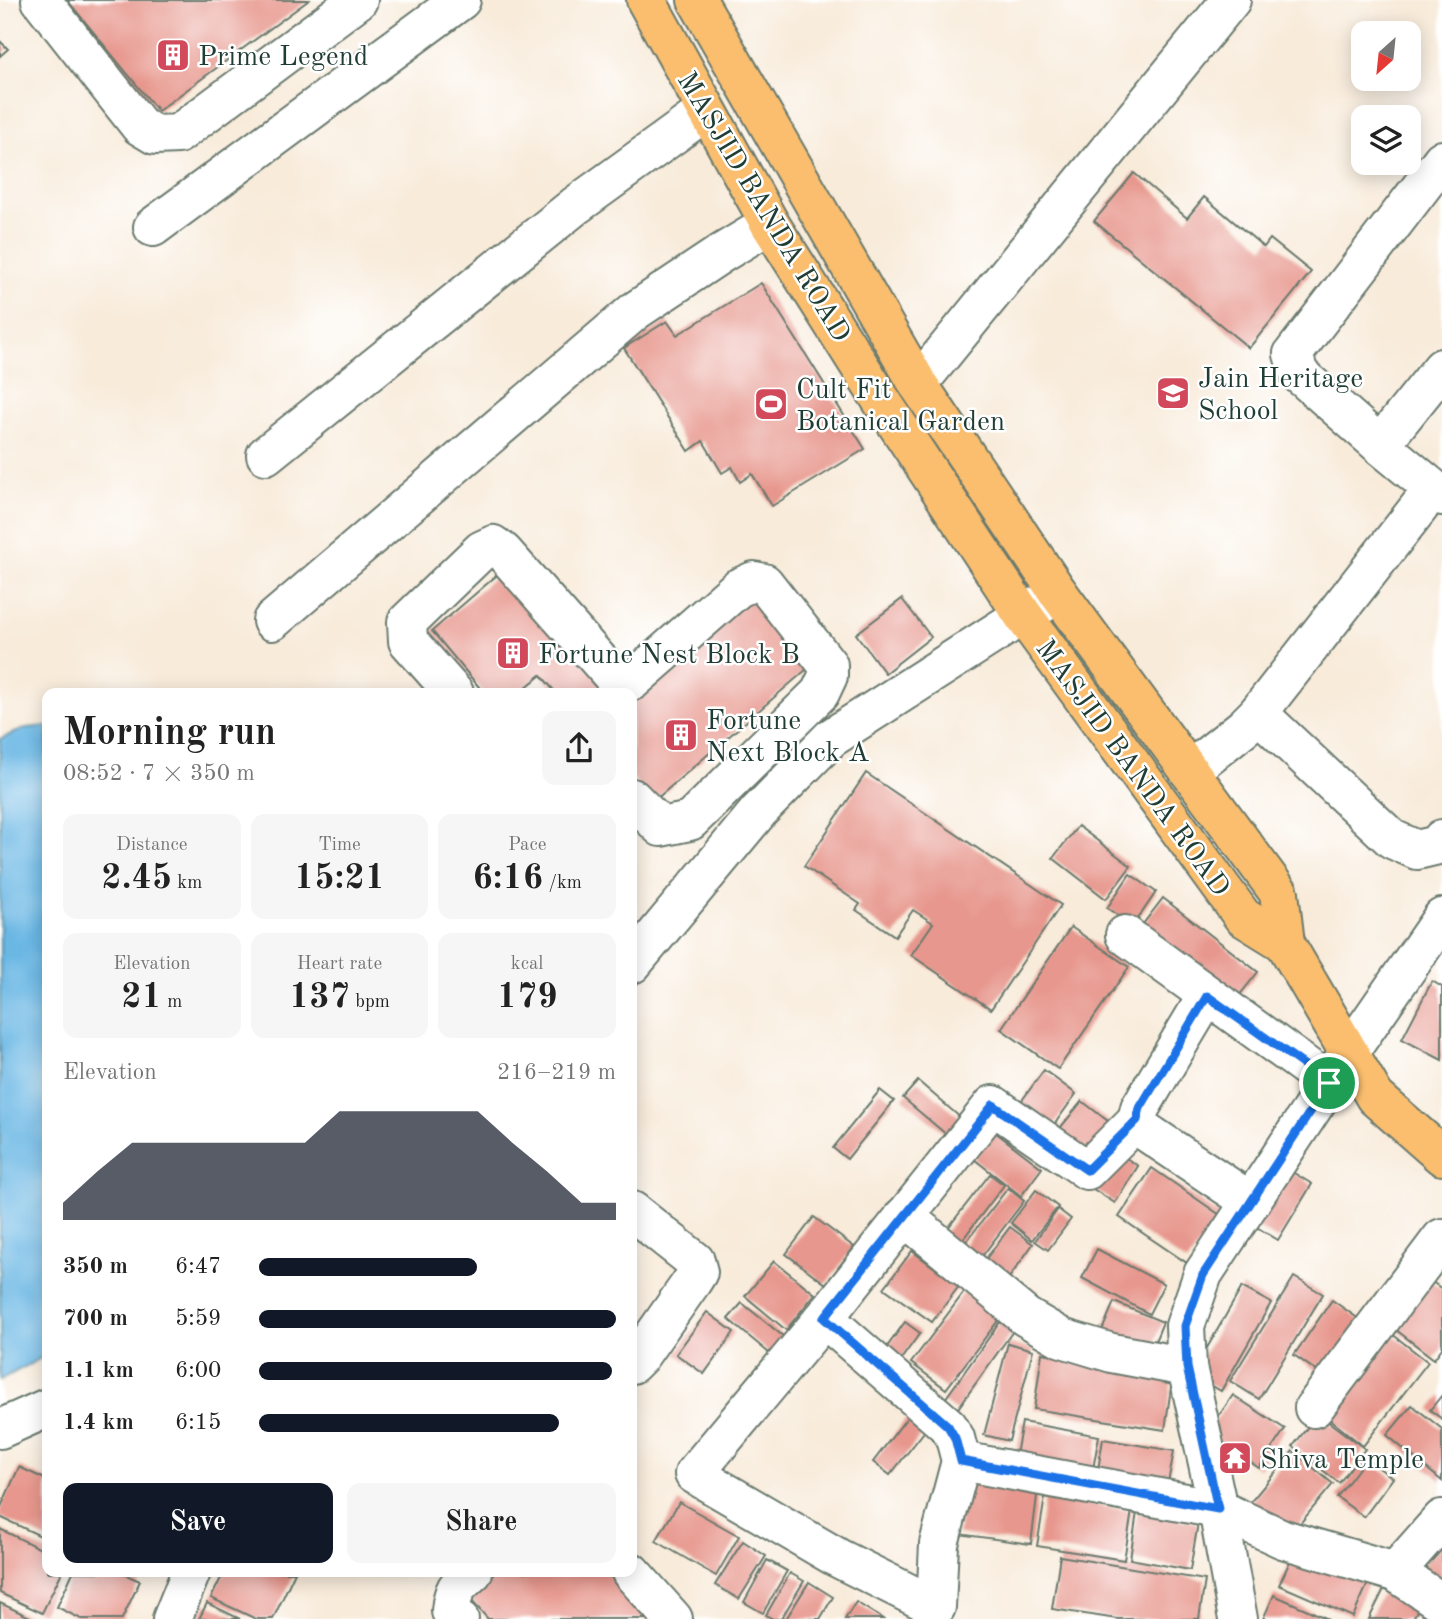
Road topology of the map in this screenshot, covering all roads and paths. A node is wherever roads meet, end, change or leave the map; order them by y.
1 (41, 0) edge
2 (358, 0) edge
3 (461, 0) edge
4 (646, 0) edge
5 (697, 0) edge
6 (1230, 0) edge
7 (706, 111) junction
8 (1441, 165) edge
9 (771, 224) junction
10 (153, 227) dead end
11 (1442, 368) edge
12 (918, 384) junction
13 (1380, 445) junction
14 (266, 456) dead end
15 (1431, 501) edge
16 (1059, 594) junction
17 (1023, 615) junction
18 (272, 621) dead end
19 (450, 688) edge
20 (1258, 713) junction
21 (1189, 771) junction
22 (637, 804) edge
23 (690, 821) junction
24 (1442, 839) edge
25 (724, 853) junction
26 (1442, 918) edge
27 (1125, 935) dead end
28 (1285, 943) junction
29 (637, 958) edge
30 (1207, 996) junction
31 (1350, 1051) junction
32 (1329, 1083) junction
33 (1137, 1120) junction
34 (1442, 1156) edge
35 (1251, 1202) junction
36 (637, 1215) edge
37 (904, 1216) junction
38 (1442, 1238) edge
39 (824, 1318) junction
40 (637, 1359) edge
41 (1187, 1367) junction
42 (1314, 1408) dead end
43 (42, 1410) edge
44 (0, 1429) edge
45 (961, 1461) junction
46 (1218, 1509) junction
47 (1442, 1519) edge
48 (1395, 1572) junction
49 (189, 1577) edge
50 (468, 1577) edge
51 (635, 1577) edge
52 (1442, 1602) edge
53 (937, 1613) edge
54 (172, 1619) edge
55 (458, 1619) edge
56 (673, 1619) edge
57 (1238, 1619) edge

1 - 2 street
3 - 10 street
4 - 7 main road, MASJID BANDA ROAD
5 - 12 main road, MASJID BANDA ROAD
6 - 12 street
7 - 9 main road, MASJID BANDA ROAD
7 - 14 street
8 - 13 street
9 - 17 main road, MASJID BANDA ROAD
9 - 18 street
11 - 13 street
12 - 16 main road, MASJID BANDA ROAD
13 - 15 street
15 - 20 street
16 - 17 street
16 - 21 main road, MASJID BANDA ROAD
17 - 25 street
17 - 28 main road, MASJID BANDA ROAD
19 - 23 street
20 - 21 street
20 - 24 street
21 - 28 main road, MASJID BANDA ROAD
22 - 23 street
23 - 25 street
25 - 29 street
26 - 31 street
27 - 30 street
28 - 31 main road
30 - 32 street
30 - 33 street
31 - 32 street
31 - 34 main road
32 - 35 street
33 - 35 street
33 - 37 street
35 - 41 street
36 - 40 street
37 - 39 street
37 - 41 street
38 - 42 street
39 - 45 street
39 - 53 street
41 - 46 street
43 - 44 street
45 - 46 street
45 - 53 street
46 - 48 street
46 - 57 street
47 - 48 street
48 - 52 street
49 - 54 street
50 - 55 street
51 - 56 street

